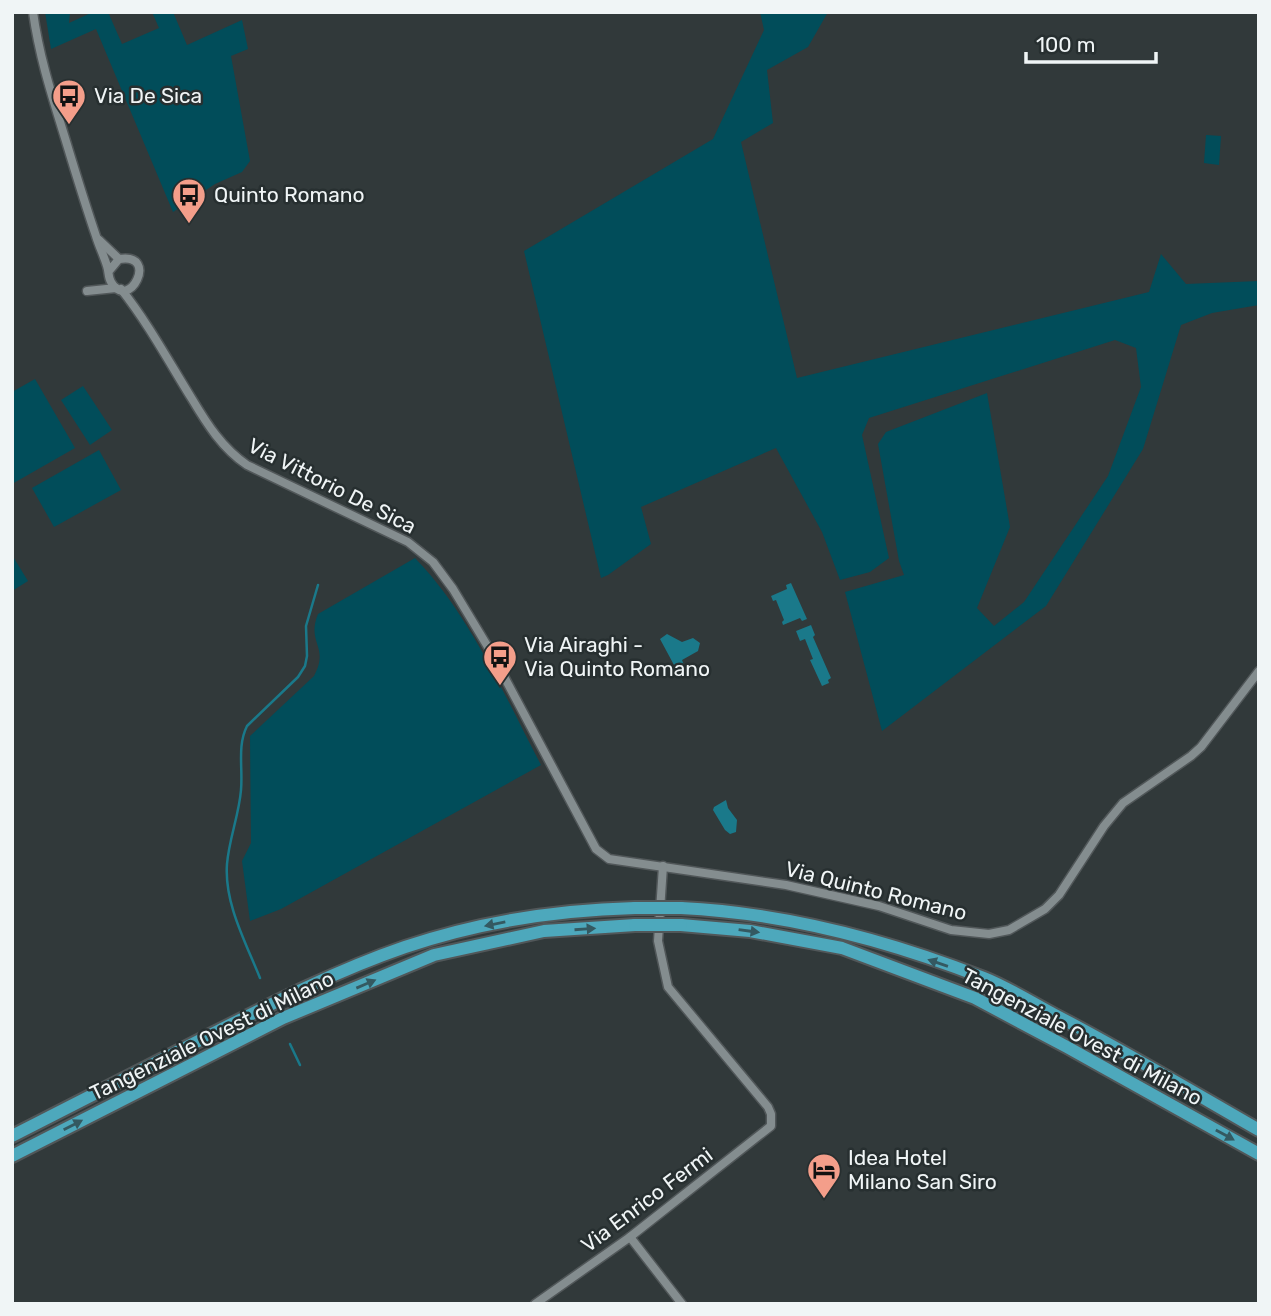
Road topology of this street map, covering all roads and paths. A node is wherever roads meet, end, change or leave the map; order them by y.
1 (33, 12) edge
2 (97, 238) junction
3 (119, 259) junction
4 (109, 273) junction
5 (135, 285) junction
6 (119, 288) junction
7 (136, 308) junction
8 (423, 552) joint
9 (1259, 671) edge
10 (663, 866) junction
11 (1259, 1130) edge
12 (12, 1136) edge
13 (1259, 1154) edge
14 (12, 1156) edge
15 (630, 1237) junction
16 (536, 1304) edge
17 (682, 1304) edge

1 - 2 street, Via Vittorio De Sica
2 - 3 street, Via Vittorio De Sica
2 - 4 street, Via Vittorio De Sica
3 - 4 street
3 - 5 street, Via Vittorio De Sica
4 - 6 street, Via Vittorio De Sica
4 - 6 street
5 - 6 street
5 - 7 street, Via Vittorio De Sica
6 - 7 street, Via Vittorio De Sica
7 - 8 street, Via Vittorio De Sica
8 - 10 street, Via Quinto Romano
9 - 10 street, Via Quinto Romano
10 - 15 street, Via Enrico Fermi
11 -> 12 highway, Tangenziale Ovest di Milano, bridge
14 -> 13 highway, Tangenziale Ovest di Milano, bridge
15 - 16 street, Via Enrico Fermi
15 - 17 street

